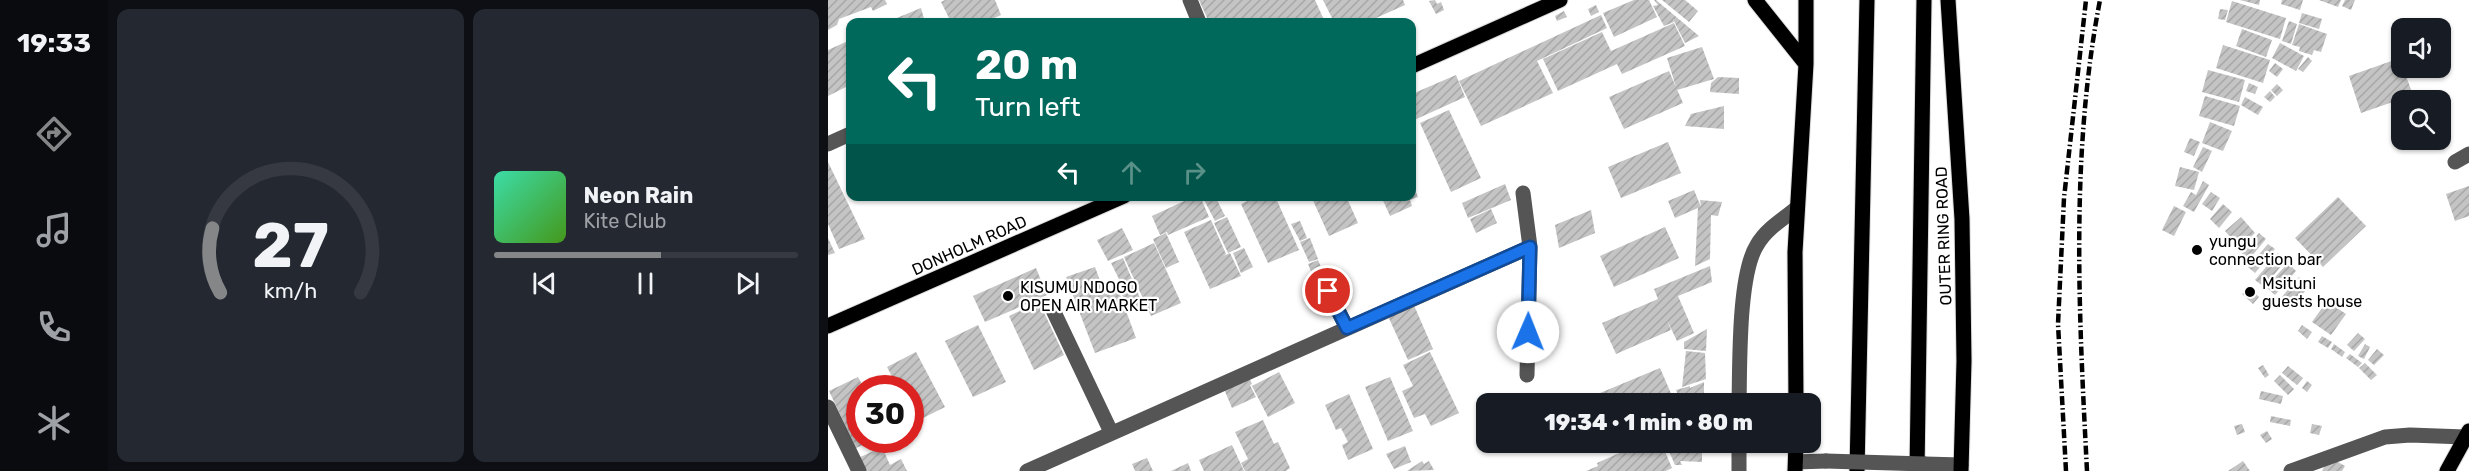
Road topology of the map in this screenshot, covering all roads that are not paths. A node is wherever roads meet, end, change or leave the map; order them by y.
1 (1190, 0) edge
2 (1560, 0) edge
3 (1755, 0) edge
4 (1806, 0) edge
5 (1867, 0) edge
6 (1924, 0) edge
7 (1947, 0) edge
8 (1538, 6) edge
9 (1197, 18) edge
10 (1416, 64) edge
11 (1806, 64) junction
12 (846, 136) edge
13 (828, 144) edge
14 (2469, 154) edge
15 (2455, 162) dead end
16 (1523, 193) dead end
17 (1113, 201) edge
18 (1797, 208) junction
19 (1530, 247) junction
20 (1328, 291) dead end
21 (1052, 308) dead end
22 (828, 326) edge
23 (1347, 328) junction
24 (1527, 375) dead end
25 (1739, 393) edge
26 (1796, 393) edge
27 (828, 407) edge
28 (1111, 432) junction
29 (2467, 434) edge
30 (1739, 453) edge
31 (1796, 466) edge
32 (1921, 468) edge
33 (1961, 468) edge
34 (859, 471) edge
35 (1027, 471) edge
36 (1739, 471) edge
37 (1857, 471) edge
38 (2291, 471) edge
39 (2446, 471) edge

1 - 9 street
2 - 8 main road
3 - 11 main road
4 - 11 main road
5 - 37 main road
6 - 32 main road, OUTER RING ROAD
7 - 33 main road, OUTER RING ROAD
8 - 10 main road
11 - 18 main road
12 - 13 street
14 - 15 street
16 - 19 street
17 - 22 main road, DONHOLM ROAD
18 - 25 street
18 - 26 main road
19 - 23 street
19 - 24 street
20 - 23 street
21 - 28 street
23 - 28 street
27 - 34 street
28 - 35 street
29 - 38 street
29 - 39 main road
30 - 36 street
31 - 32 street, bridge
32 - 33 street

